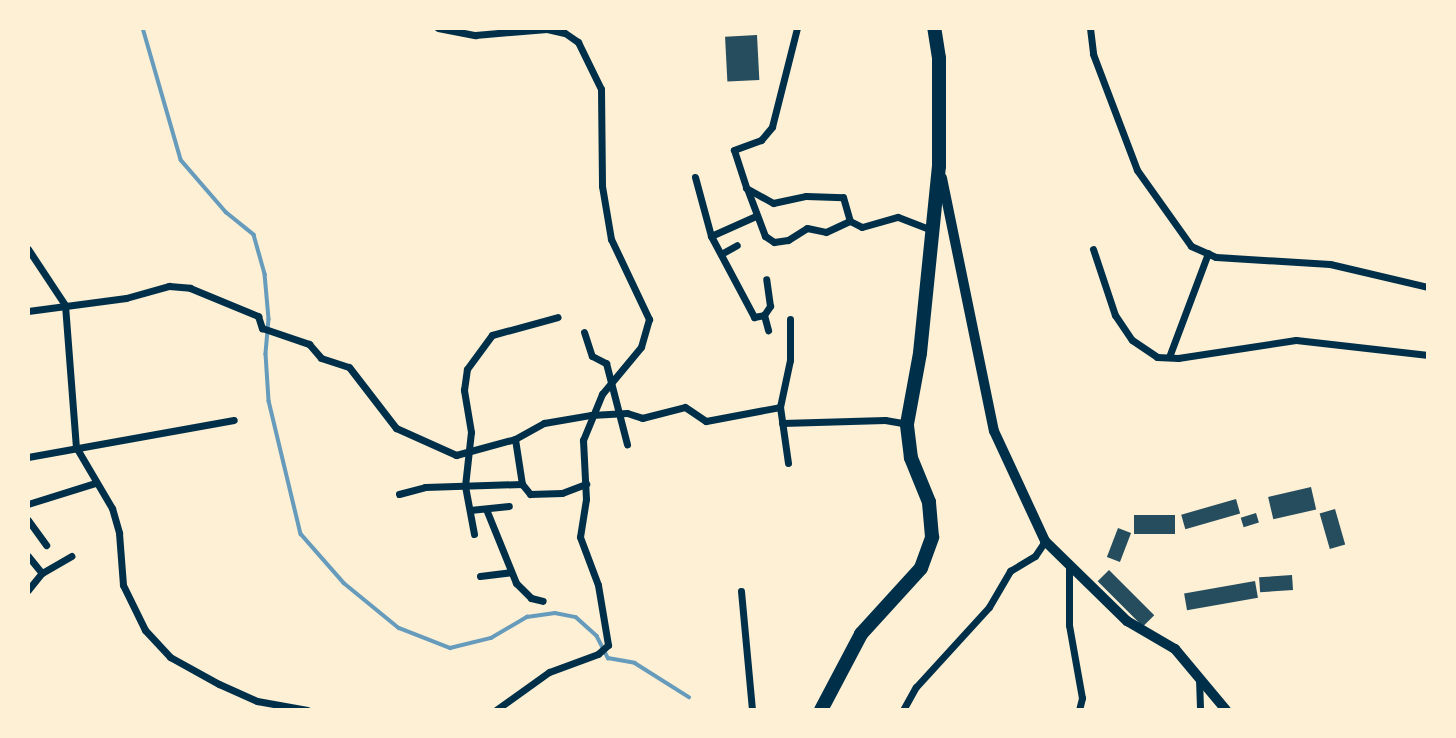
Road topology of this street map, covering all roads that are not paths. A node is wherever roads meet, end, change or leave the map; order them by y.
1 (438, 28) edge
2 (797, 28) edge
3 (934, 28) edge
4 (1090, 28) edge
5 (565, 30) edge
6 (939, 166) junction
7 (695, 177) dead end
8 (748, 191) junction
9 (756, 216) junction
10 (850, 221) junction
11 (932, 230) junction
12 (711, 236) junction
13 (737, 245) dead end
14 (28, 249) edge
15 (1093, 249) dead end
16 (1208, 253) junction
17 (720, 254) junction
18 (766, 279) dead end
19 (1428, 287) edge
20 (65, 304) junction
21 (28, 311) edge
22 (764, 315) junction
23 (558, 317) dead end
24 (790, 319) dead end
25 (768, 330) dead end
26 (584, 332) dead end
27 (1428, 355) edge
28 (1169, 358) junction
29 (613, 382) junction
30 (780, 407) junction
31 (622, 413) junction
32 (591, 415) junction
33 (234, 420) dead end
34 (782, 423) junction
35 (907, 424) junction
36 (515, 439) junction
37 (627, 444) dead end
38 (76, 447) junction
39 (468, 449) junction
40 (28, 457) edge
41 (788, 463) dead end
42 (95, 483) junction
43 (522, 484) junction
44 (586, 484) junction
45 (465, 486) junction
46 (399, 495) dead end
47 (28, 504) edge
48 (509, 506) dead end
49 (486, 509) junction
50 (470, 510) junction
51 (28, 520) edge
52 (474, 534) dead end
53 (1045, 541) junction
54 (46, 545) dead end
55 (28, 556) edge
56 (72, 556) dead end
57 (1069, 562) junction
58 (511, 572) junction
59 (42, 573) junction
60 (480, 576) dead end
61 (28, 590) edge
62 (741, 591) dead end
63 (543, 601) dead end
64 (1199, 676) junction
65 (307, 710) edge
66 (496, 710) edge
67 (752, 710) edge
68 (821, 710) edge
69 (903, 710) edge
70 (1079, 710) edge
71 (1200, 710) edge
72 (1226, 710) edge

1 - 5 street
2 - 8 street
3 - 6 highway
4 - 16 street
5 - 29 street
6 - 11 highway
6 - 53 street
7 - 12 street
8 - 9 street
8 - 10 street
9 - 10 street
9 - 12 street
10 - 11 street
11 - 35 highway
12 - 17 street
13 - 17 street
14 - 20 street
15 - 28 street
16 - 19 street
16 - 28 street
17 - 22 street
18 - 22 street
20 - 21 street
20 - 38 street
20 - 39 street
22 - 25 street
23 - 39 street
24 - 30 street
26 - 29 street
27 - 28 street
29 - 31 street
29 - 32 street
30 - 31 street
30 - 34 street
31 - 32 street
31 - 37 street
32 - 36 street
32 - 44 street
33 - 38 street
34 - 35 street
34 - 41 street
35 - 68 highway
36 - 39 street
36 - 43 street
38 - 40 street
38 - 42 street
39 - 45 street
42 - 47 street
42 - 65 street
43 - 44 street
43 - 45 street
44 - 66 street
45 - 46 street
45 - 50 street
48 - 49 street
49 - 50 street
49 - 58 street
50 - 52 street
51 - 54 street
53 - 57 street
53 - 69 street
55 - 59 street
56 - 59 street
57 - 64 street
57 - 70 street
58 - 60 street
58 - 63 street
59 - 61 street
62 - 67 street
64 - 71 street
64 - 72 street

